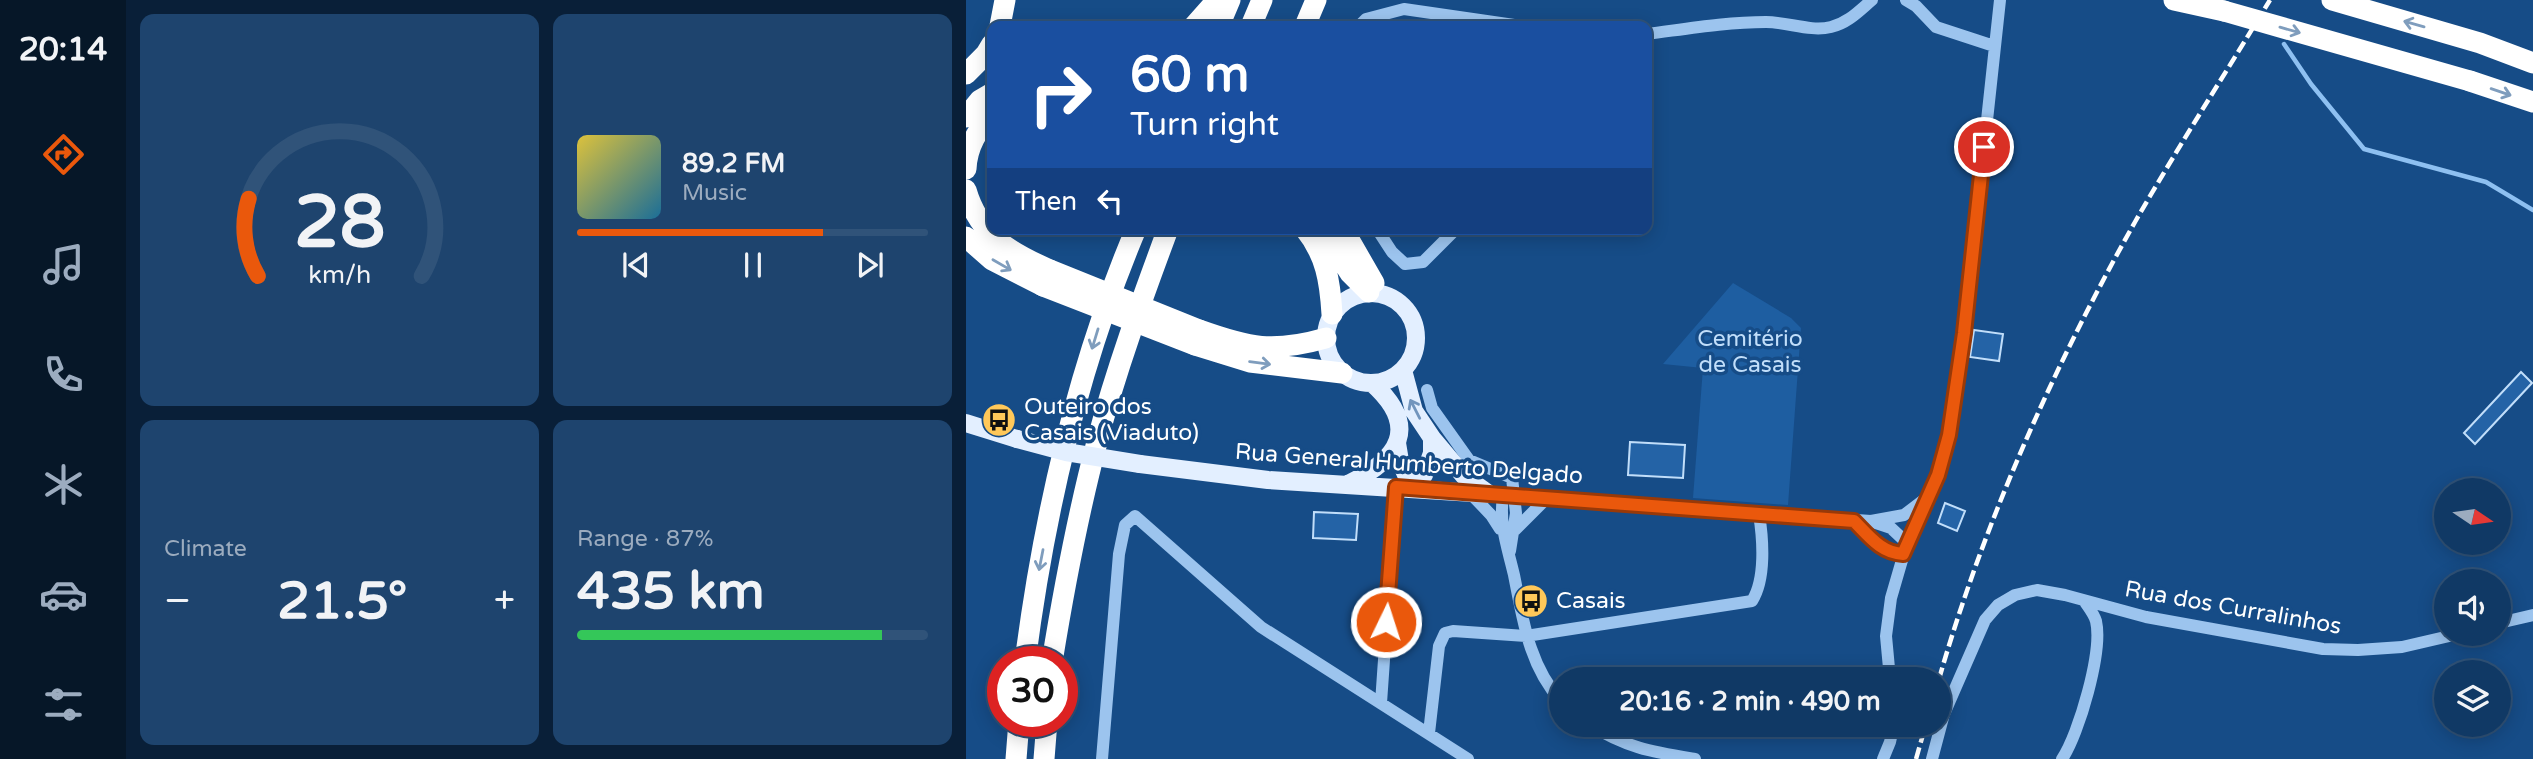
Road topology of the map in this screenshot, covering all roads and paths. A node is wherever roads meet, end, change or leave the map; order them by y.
1 (1004, 0) edge
2 (1217, 0) edge
3 (1230, 0) edge
4 (1262, 0) edge
5 (1270, 0) edge
6 (1316, 0) edge
7 (1872, 0) edge
8 (1906, 0) edge
9 (2000, 0) edge
10 (2174, 0) edge
11 (2332, 0) edge
12 (1001, 21) edge
13 (1198, 21) edge
14 (1221, 21) edge
15 (1253, 21) edge
16 (1267, 21) edge
17 (1307, 21) edge
18 (1364, 21) edge
19 (1487, 21) edge
20 (1652, 33) edge
21 (1994, 46) junction
22 (987, 52) edge
23 (2533, 63) edge
24 (966, 74) edge
25 (987, 96) edge
26 (2533, 102) edge
27 (966, 117) edge
28 (987, 119) edge
29 (966, 169) edge
30 (966, 190) edge
31 (987, 232) edge
32 (991, 235) edge
33 (1124, 235) edge
34 (1133, 235) edge
35 (1166, 235) edge
36 (1180, 235) edge
37 (1310, 235) edge
38 (1326, 235) edge
39 (1346, 235) edge
40 (1381, 235) edge
41 (1450, 235) edge
42 (966, 237) edge
43 (1116, 276) junction
44 (1047, 278) junction
45 (1147, 286) junction
46 (1375, 293) junction
47 (1332, 314) junction
48 (1197, 337) junction
49 (1326, 338) junction
50 (1403, 370) junction
51 (1342, 373) junction
52 (1373, 383) junction
53 (1427, 390) dead end
54 (966, 423) edge
55 (1433, 438) junction
56 (1397, 443) junction
57 (1348, 484) junction
58 (1404, 488) junction
59 (1469, 492) junction
60 (1502, 495) junction
61 (1928, 497) junction
62 (1547, 498) junction
63 (1759, 514) junction
64 (1854, 521) junction
65 (1871, 521) junction
66 (1508, 532) junction
67 (1905, 549) junction
68 (2085, 602) junction
69 (2533, 615) edge
70 (2511, 620) edge
71 (1526, 636) junction
72 (2434, 640) edge
73 (1027, 646) edge
74 (1055, 646) edge
75 (1889, 667) edge
76 (1549, 683) edge
77 (1381, 702) junction
78 (1429, 733) junction
79 (1018, 737) edge
80 (1045, 737) edge
81 (1612, 737) edge
82 (1891, 737) edge
83 (1016, 759) edge
84 (1044, 759) edge
85 (1102, 759) edge
86 (1468, 759) edge
87 (1695, 759) edge
88 (1882, 759) edge
89 (1932, 759) edge
90 (2062, 759) edge

1 - 12 highway
2 - 13 highway
3 - 14 highway
4 - 15 highway
5 - 16 highway
6 - 17 highway
7 - 20 street
8 - 21 street
9 - 21 street
10 -> 26 highway, bridge
23 -> 11 highway
18 - 19 street
21 - 61 street
22 - 24 highway
25 - 27 highway
28 - 29 highway
30 - 31 highway
32 - 44 highway
33 - 43 highway
34 - 43 highway
35 - 45 highway
36 - 45 highway
37 - 47 highway
38 - 46 highway
39 - 46 highway
40 - 41 street
42 -> 44 highway
43 -> 73 highway
44 - 48 highway, bridge
45 - 74 highway
46 - 47 main road
46 - 50 main road
47 - 49 main road
48 - 49 highway
48 -> 51 highway
49 - 51 main road
50 - 52 main road
55 -> 50 main road
51 - 52 main road
52 - 56 main road
53 - 60 street
54 - 57 main road, Rua General Humberto Delgado, bridge
55 - 58 main road
55 - 60 main road
56 - 57 main road
56 - 58 main road
57 - 58 main road, Rua General Humberto Delgado
58 - 59 main road, Rua General Humberto Delgado
58 - 77 street
59 - 60 main road, Rua General Humberto Delgado
59 - 66 street
60 - 62 street, Rua General Humberto Delgado
60 - 66 street
61 - 65 street, Rua General Humberto Delgado
61 - 67 street
62 - 63 street, Rua General Humberto Delgado
62 - 66 street
63 - 64 street, Rua General Humberto Delgado
63 - 71 street
64 - 65 street, Rua General Humberto Delgado
64 - 67 street
65 - 67 street
66 - 71 street
67 - 75 street
68 - 72 street, Rua dos Curralinhos
68 - 89 street, Rua dos Curralinhos
68 - 90 street
69 - 70 street
71 - 76 street
71 - 78 street
77 - 78 street
77 - 85 street
78 - 86 street
79 - 83 highway
80 - 84 highway
81 - 87 street
82 - 88 street

